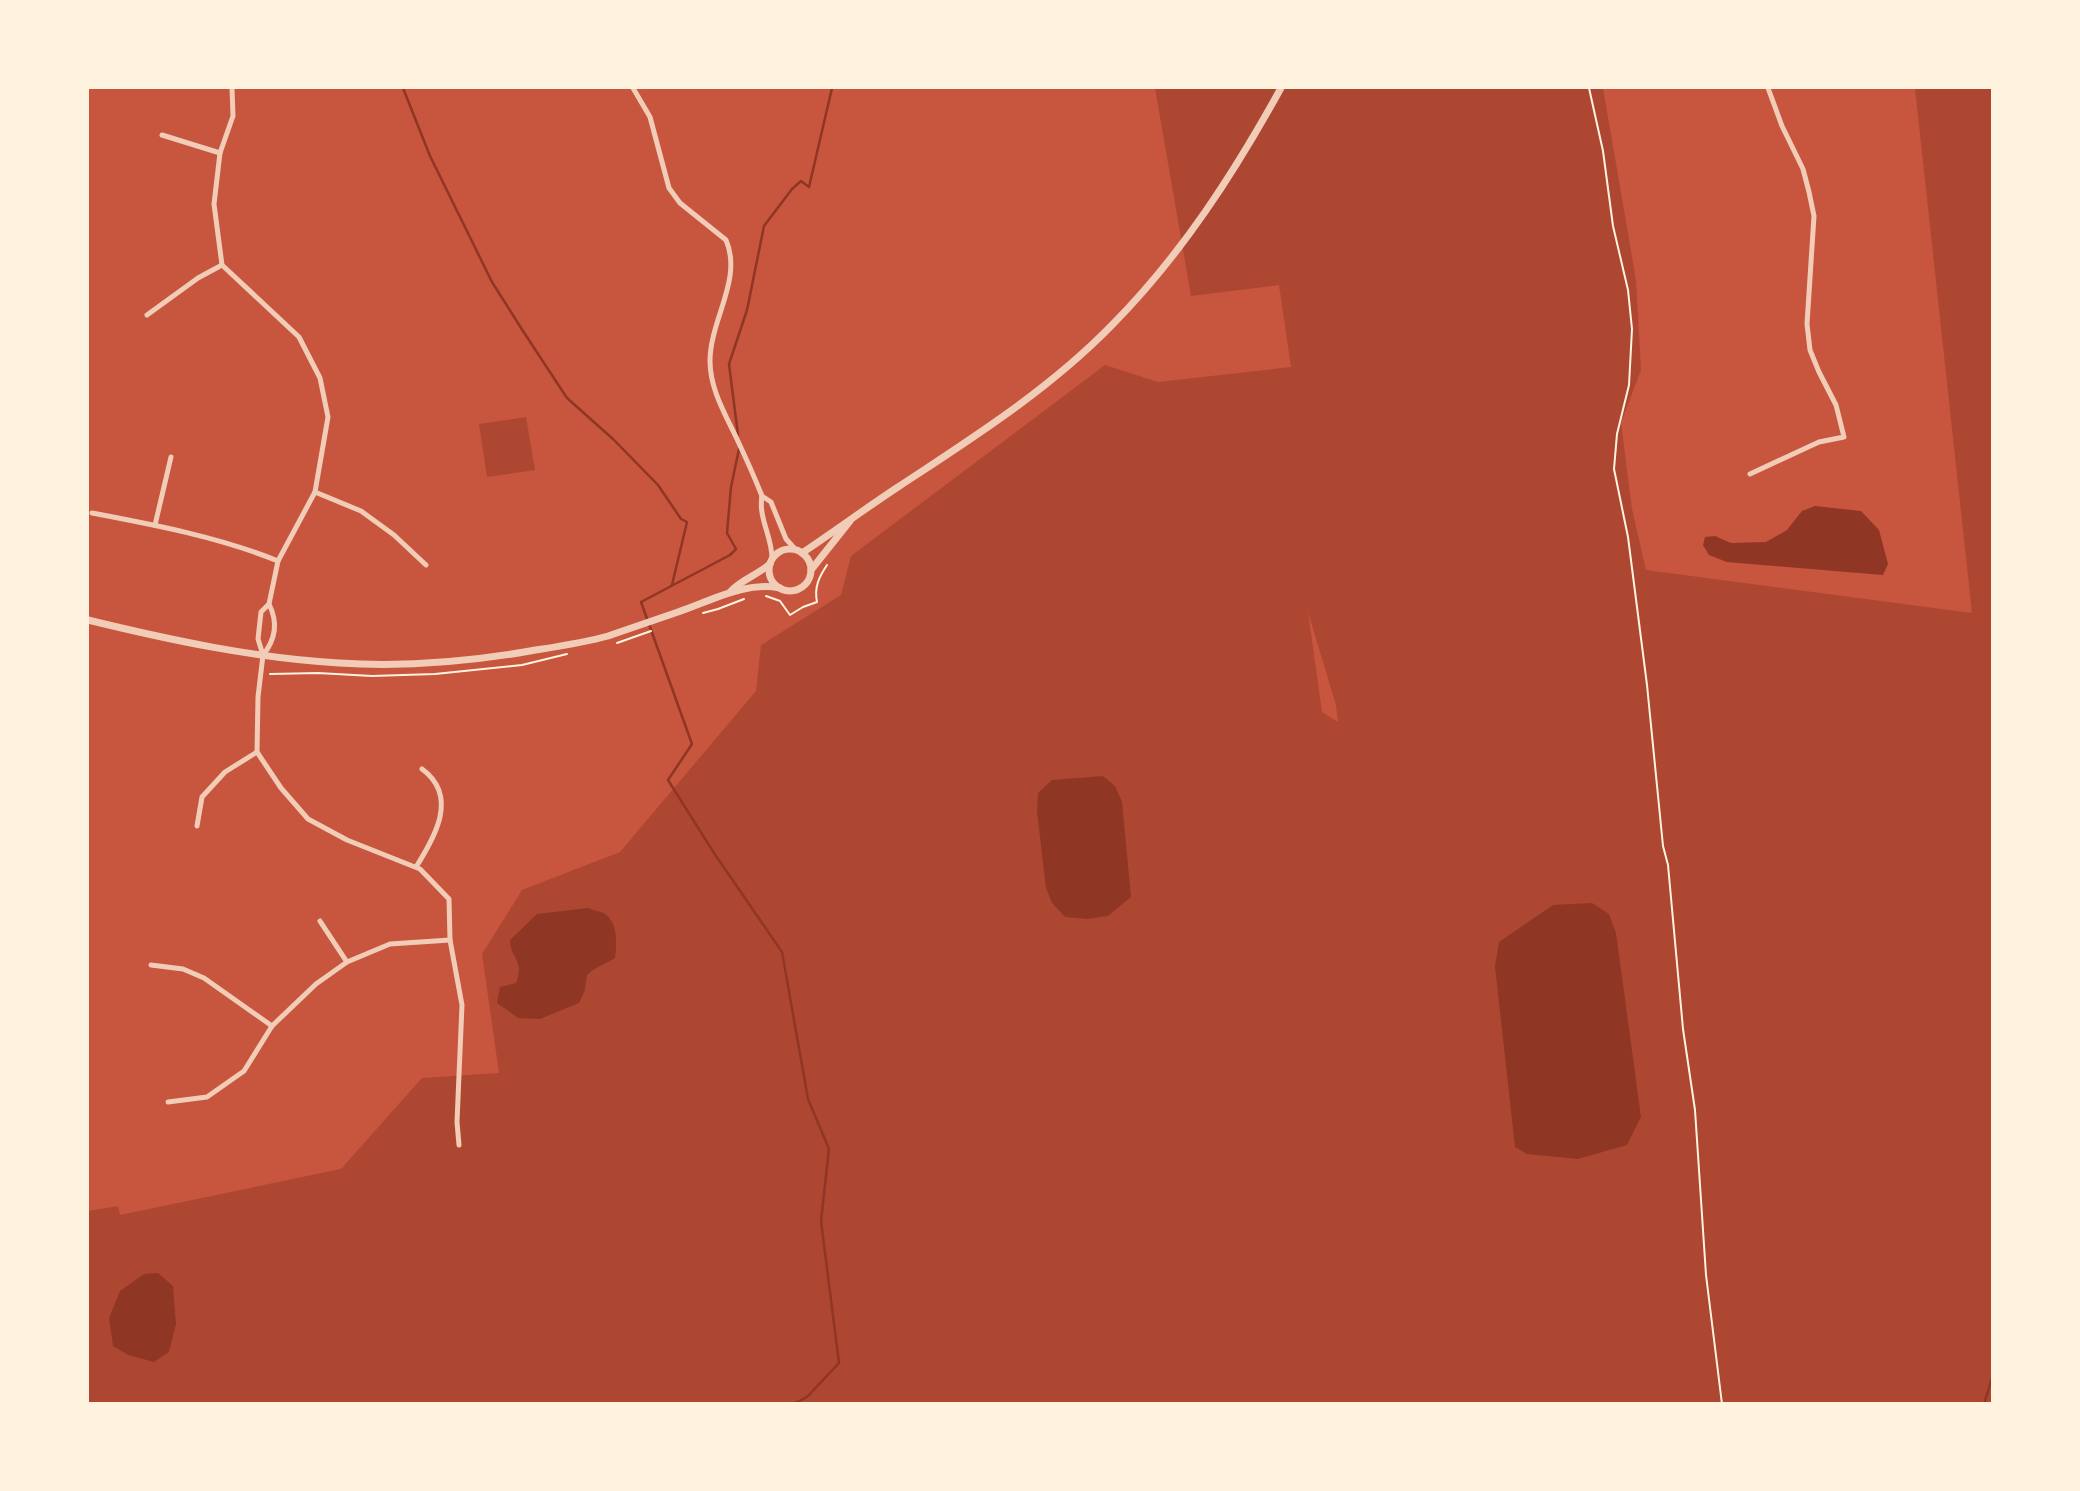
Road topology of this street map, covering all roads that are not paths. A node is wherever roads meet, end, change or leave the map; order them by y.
1 (232, 88) edge
2 (634, 88) edge
3 (1281, 88) edge
4 (1768, 88) edge
5 (162, 135) dead end
6 (220, 153) junction
7 (222, 265) junction
8 (147, 315) dead end
9 (171, 457) dead end
10 (1750, 474) dead end
11 (315, 492) junction
12 (762, 496) junction
13 (92, 513) dead end
14 (851, 520) junction
15 (155, 525) junction
16 (799, 551) junction
17 (278, 561) junction
18 (771, 561) junction
19 (426, 565) dead end
20 (811, 570) junction
21 (780, 588) junction
22 (729, 592) junction
23 (269, 604) junction
24 (88, 620) edge
25 (263, 654) junction
26 (257, 752) junction
27 (422, 769) dead end
28 (197, 826) dead end
29 (416, 867) junction
30 (320, 921) dead end
31 (450, 940) junction
32 (347, 962) junction
33 (151, 965) dead end
34 (272, 1026) junction
35 (168, 1102) dead end
36 (459, 1145) dead end

1 - 6 street
2 - 12 street
3 - 14 street
4 - 10 street
5 - 6 street
6 - 7 street
7 - 8 street
7 - 11 street
9 - 15 street
11 - 17 street
11 - 19 street
12 - 16 street
12 - 18 street
13 - 15 street
14 - 16 street
14 - 20 street
15 - 17 street
16 - 18 street
16 - 20 street
17 - 23 street
18 - 21 street
18 - 22 street
20 - 21 street
21 - 22 street
22 - 25 street
23 - 25 street
23 - 25 street
24 - 25 street
25 - 26 street
26 - 28 street
26 - 29 street
27 - 29 street
29 - 31 street
30 - 32 street
31 - 32 street
31 - 36 street
32 - 34 street
33 - 34 street
34 - 35 street

